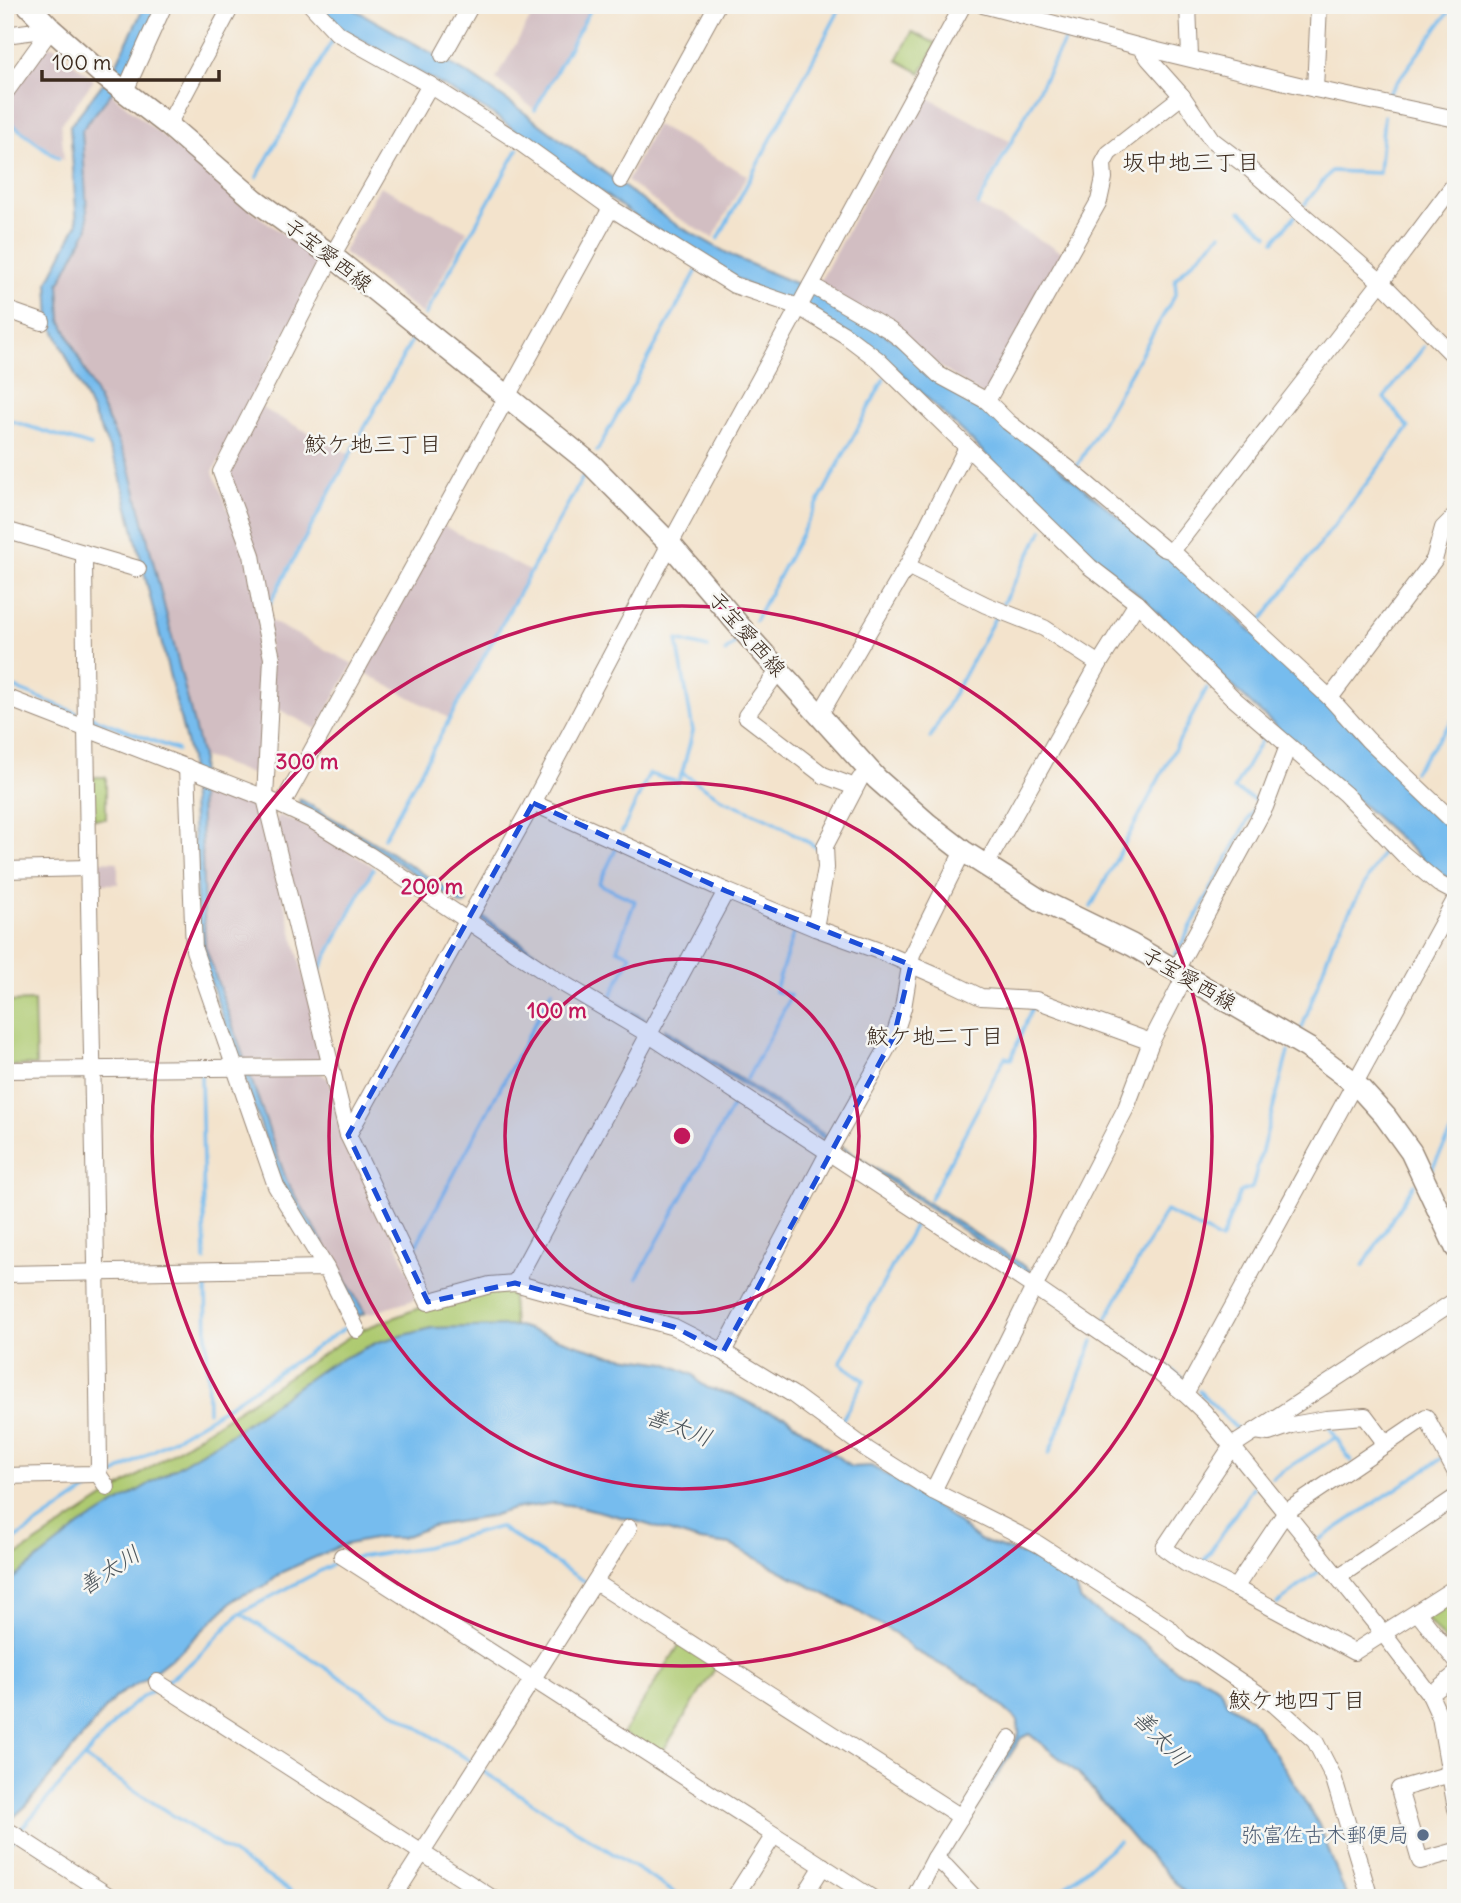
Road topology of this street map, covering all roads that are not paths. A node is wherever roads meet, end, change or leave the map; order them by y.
1 (28, 5) edge
2 (164, 5) edge
3 (232, 5) edge
4 (311, 5) edge
5 (471, 5) edge
6 (717, 5) edge
7 (963, 5) edge
8 (983, 5) edge
9 (1188, 5) edge
10 (1320, 5) edge
11 (51, 29) junction
12 (5, 35) edge
13 (1142, 47) junction
14 (443, 55) dead end
15 (1190, 57) junction
16 (430, 85) junction
17 (1315, 89) junction
18 (125, 91) junction
19 (5, 93) edge
20 (1182, 96) junction
21 (1456, 119) edge
22 (168, 125) junction
23 (621, 180) dead end
24 (1456, 182) edge
25 (611, 208) junction
26 (332, 256) junction
27 (1381, 282) junction
28 (811, 285) junction
29 (800, 305) junction
30 (5, 309) edge
31 (42, 321) dead end
32 (1456, 358) edge
33 (507, 396) junction
34 (987, 401) junction
35 (967, 447) junction
36 (1456, 515) edge
37 (5, 530) edge
38 (670, 544) junction
39 (1172, 551) junction
40 (84, 553) junction
41 (907, 566) junction
42 (138, 569) dead end
43 (1137, 603) junction
44 (1099, 664) junction
45 (779, 670) junction
46 (5, 697) edge
47 (1330, 698) junction
48 (819, 716) junction
49 (85, 729) junction
50 (1288, 746) junction
51 (866, 766) junction
52 (187, 768) junction
53 (855, 788) junction
54 (265, 798) junction
55 (533, 803) junction
56 (282, 806) junction
57 (1456, 824) edge
58 (963, 850) junction
59 (986, 865) junction
60 (88, 868) junction
61 (5, 870) edge
62 (726, 891) junction
63 (1456, 895) edge
64 (467, 919) junction
65 (815, 928) junction
66 (911, 965) junction
67 (1180, 973) junction
68 (648, 1034) junction
69 (1151, 1042) junction
70 (241, 1067) junction
71 (331, 1067) junction
72 (93, 1069) junction
73 (5, 1070) edge
74 (1356, 1084) junction
75 (348, 1135) junction
76 (828, 1153) junction
77 (1456, 1248) edge
78 (326, 1268) junction
79 (97, 1272) junction
80 (5, 1274) edge
81 (515, 1283) junction
82 (1034, 1287) junction
83 (1456, 1300) edge
84 (357, 1330) dead end
85 (723, 1352) junction
86 (1185, 1394) junction
87 (1255, 1430) junction
88 (1386, 1444) junction
89 (1232, 1446) junction
90 (96, 1471) junction
91 (1456, 1473) edge
92 (5, 1476) edge
93 (107, 1487) dead end
94 (933, 1491) junction
95 (1456, 1497) edge
96 (1286, 1512) junction
97 (629, 1528) dead end
98 (342, 1556) dead end
99 (1338, 1577) junction
100 (595, 1582) junction
101 (1456, 1587) edge
102 (1235, 1588) junction
103 (1417, 1612) junction
104 (1383, 1633) junction
105 (1456, 1661) edge
106 (1456, 1674) edge
107 (533, 1680) junction
108 (157, 1682) dead end
109 (1430, 1695) junction
110 (1010, 1738) dead end
111 (1450, 1774) junction
112 (1456, 1809) edge
113 (961, 1817) junction
114 (12, 1833) dead end
115 (774, 1835) junction
116 (1456, 1852) edge
117 (421, 1853) junction
118 (935, 1858) junction
119 (823, 1866) junction
120 (112, 1898) edge
121 (393, 1898) edge
122 (492, 1898) edge
123 (734, 1898) edge
124 (803, 1898) edge
125 (872, 1898) edge
126 (914, 1898) edge
127 (975, 1898) edge
128 (1370, 1898) edge

1 - 11 main road, 子宝愛西線
2 - 18 street
3 - 22 street
4 - 16 street
5 - 14 street
6 - 23 street
7 - 28 street
8 - 13 street
9 - 15 street
10 - 17 street
11 - 12 street
11 - 18 main road, 子宝愛西線
11 - 19 street
13 - 15 street
13 - 20 street
15 - 17 street
16 - 25 street
16 - 26 street
17 - 21 street
18 - 22 main road, 子宝愛西線
20 - 27 street
20 - 34 street
22 - 26 main road, 子宝愛西線
24 - 27 street
25 - 29 street
25 - 33 street
26 - 33 main road, 子宝愛西線
26 - 54 street
27 - 32 street
27 - 39 street
28 - 29 street
28 - 34 street
29 - 35 street
29 - 38 street
30 - 31 street
33 - 38 main road, 子宝愛西線
33 - 56 street
34 - 39 street
35 - 41 street
35 - 43 street
36 - 47 street
37 - 40 street
38 - 45 main road, 子宝愛西線
38 - 55 street
39 - 47 street
40 - 42 street
40 - 49 street
41 - 44 street
41 - 48 street
43 - 44 street
43 - 50 street
44 - 59 street
45 - 48 main road, 子宝愛西線
45 - 53 street
46 - 49 street
47 - 57 street
48 - 51 main road, 子宝愛西線
49 - 52 street
49 - 60 street
50 - 63 street
50 - 67 street
51 - 53 street
51 - 58 main road, 子宝愛西線
52 - 54 street
52 - 70 street
53 - 65 street
54 - 56 street
54 - 71 street
55 - 62 street
55 - 64 street
56 - 64 street
58 - 59 main road, 子宝愛西線
58 - 66 street
59 - 67 main road, 子宝愛西線
60 - 61 street
60 - 72 street
62 - 65 street
62 - 68 street
63 - 74 street
64 - 68 street
64 - 75 street
65 - 66 street
66 - 69 street
66 - 76 street
67 - 69 street
67 - 74 main road, 子宝愛西線
68 - 76 street
68 - 81 street
69 - 82 street
70 - 71 street
70 - 72 street
70 - 78 street
71 - 75 street
72 - 73 street
72 - 79 street
74 - 77 main road, 子宝愛西線
74 - 86 street
75 - 81 street
76 - 82 street
76 - 85 street
78 - 79 street
78 - 84 street
79 - 80 street
79 - 90 street
81 - 85 street
82 - 86 street
82 - 94 street
83 - 87 street
85 - 94 street
86 - 89 street
87 - 88 street
87 - 89 street
88 - 91 street
88 - 96 street
89 - 96 street
89 - 102 street
90 - 92 street
90 - 93 street
94 - 128 street
95 - 99 street
96 - 99 street
96 - 102 street
97 - 100 street
98 - 107 street
99 - 104 street
100 - 107 street
100 - 113 street
101 - 103 street
102 - 104 street
103 - 104 street
103 - 105 street
104 - 109 street
106 - 109 street
107 - 115 street
107 - 117 street
108 - 117 street
109 - 111 street
110 - 113 street
111 - 112 street
111 - 116 street
113 - 118 street
114 - 120 street
115 - 119 street
115 - 123 street
117 - 121 street
117 - 122 street
118 - 126 street
118 - 127 street
119 - 124 street
119 - 125 street

